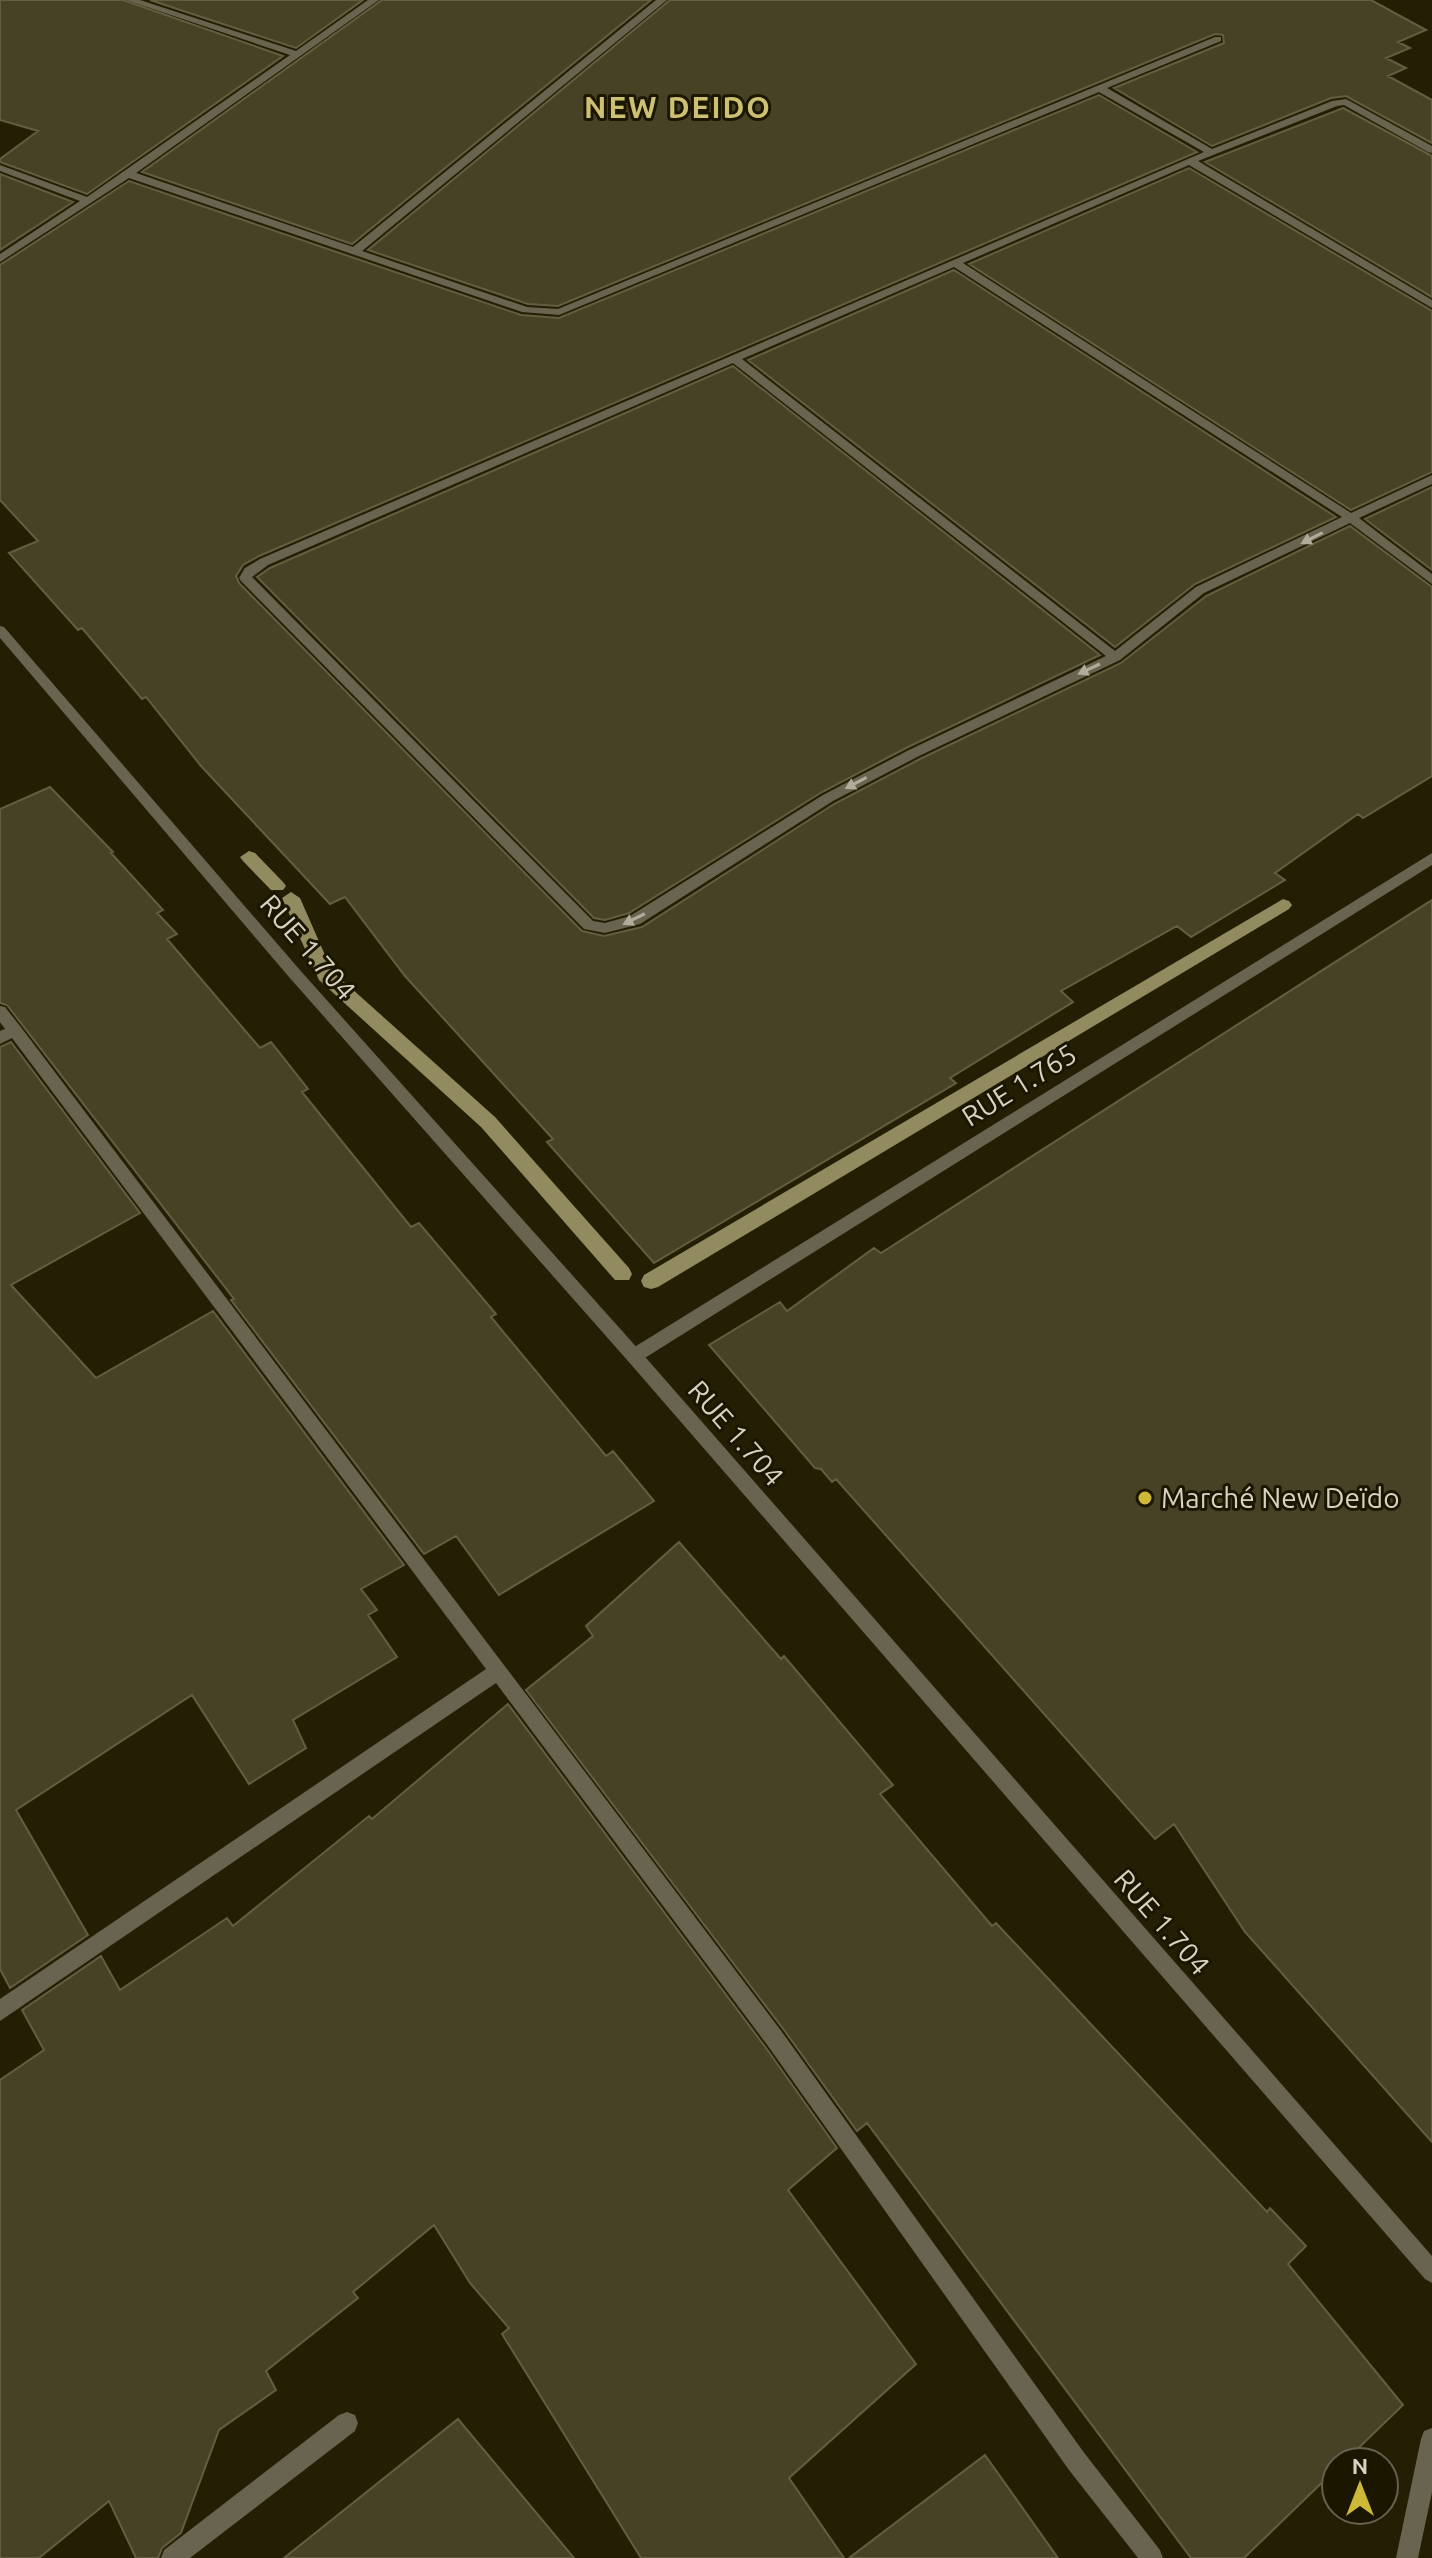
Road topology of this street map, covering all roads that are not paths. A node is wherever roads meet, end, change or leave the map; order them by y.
1 (131, 0) edge
2 (374, 0) edge
3 (662, 0) edge
4 (1218, 39) dead end
5 (296, 54) junction
6 (1101, 89) junction
7 (1432, 150) edge
8 (1211, 152) junction
9 (1190, 161) junction
10 (0, 168) edge
11 (128, 174) junction
12 (87, 200) junction
13 (354, 252) junction
14 (0, 259) edge
15 (955, 263) junction
16 (1432, 305) edge
17 (735, 359) junction
18 (1432, 479) edge
19 (1351, 518) junction
20 (1432, 580) edge
21 (0, 630) edge
22 (1115, 657) junction
23 (1432, 858) edge
24 (0, 1011) edge
25 (8, 1034) edge
26 (634, 1356) junction
27 (497, 1672) junction
28 (0, 2011) edge
29 (1432, 2272) edge
30 (347, 2423) dead end
31 (1432, 2439) edge
32 (172, 2558) edge
33 (1152, 2558) edge
34 (1407, 2558) edge

1 - 5 street
2 - 5 street
3 - 13 street
4 - 6 street
5 - 11 street
6 - 8 street
6 - 13 street
7 - 8 street
8 - 9 street
9 - 15 street
9 - 16 street
10 - 12 street
11 - 12 street
11 - 13 street
12 - 14 street
15 - 17 street
15 - 19 street
17 - 22 street
22 -> 17 street
18 - 19 street
19 - 20 street
19 -> 22 street
21 - 26 street, RUE 1.704
23 - 26 street, RUE 1.765
24 - 25 street
25 - 27 street
26 - 29 street, RUE 1.704
27 - 28 street
27 - 33 street
30 - 32 street
31 - 34 street

